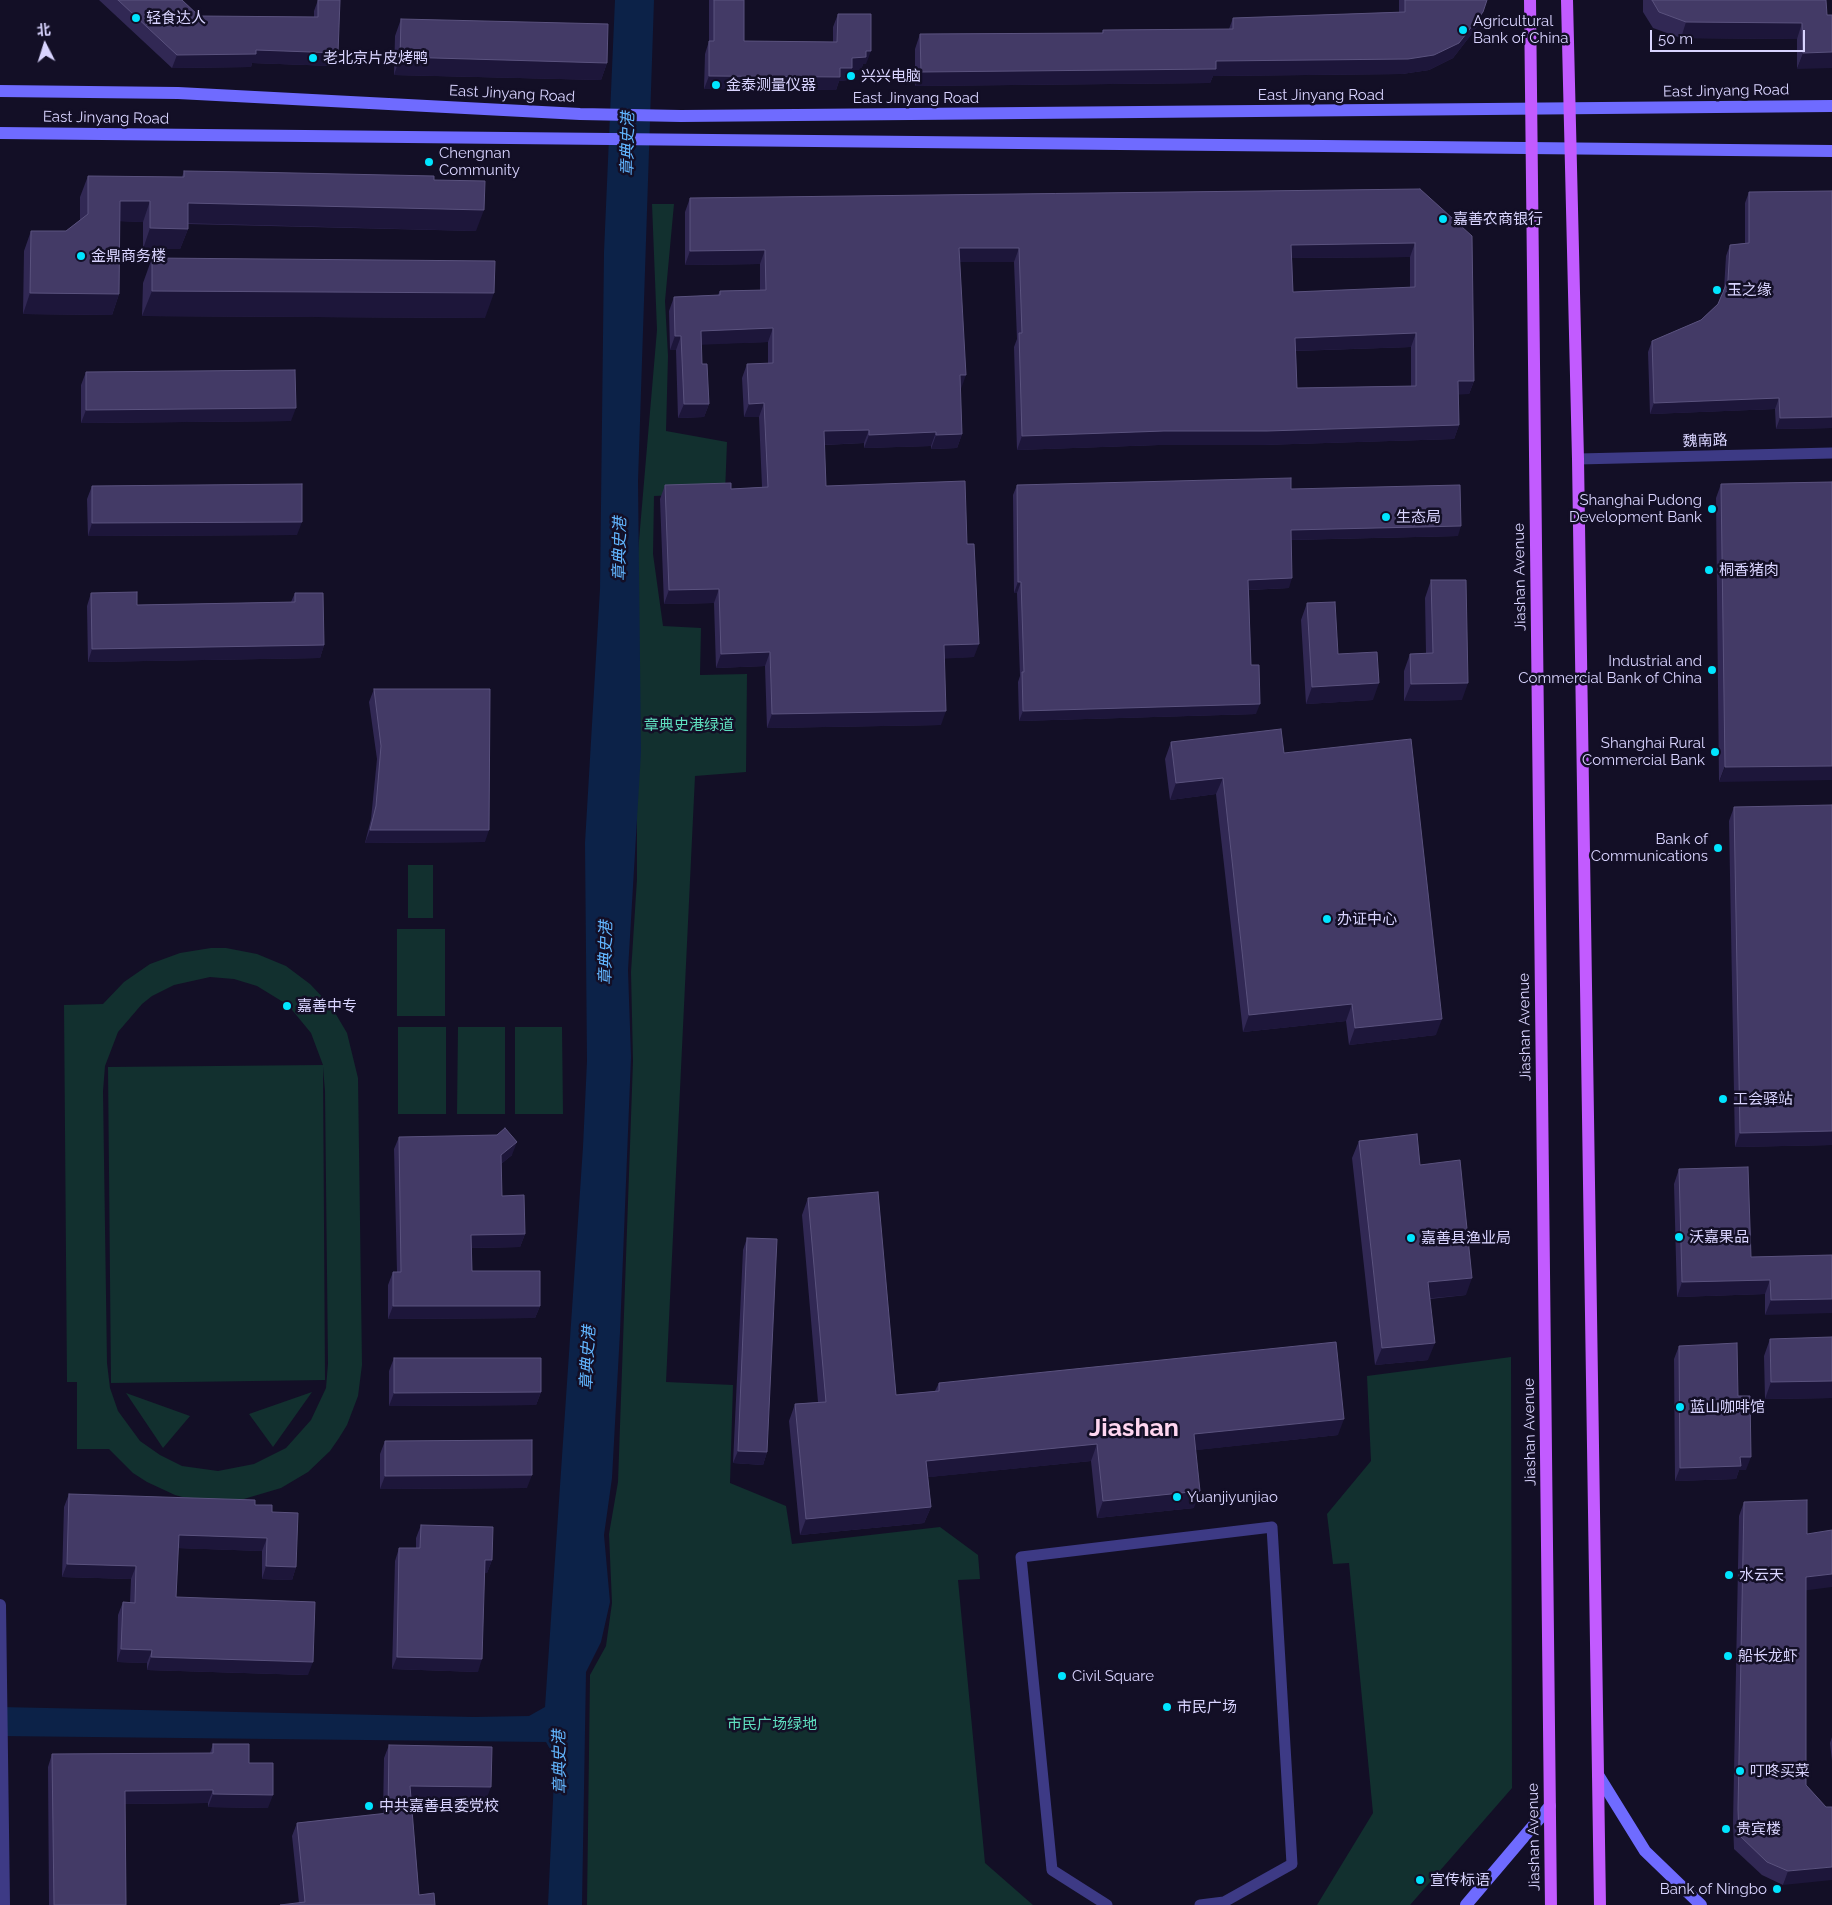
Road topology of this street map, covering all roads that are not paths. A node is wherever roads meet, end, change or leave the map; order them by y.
1 (1530, 0) edge
2 (1567, 0) edge
3 (0, 91) edge
4 (1832, 106) edge
5 (1571, 109) junction
6 (1532, 110) junction
7 (0, 133) edge
8 (1532, 148) junction
9 (1572, 148) junction
10 (1832, 151) edge
11 (1832, 452) edge
12 (1578, 459) junction
13 (0, 1605) edge
14 (1, 1740) edge
15 (1598, 1775) junction
16 (1550, 1806) junction
17 (1224, 1904) edge
18 (4, 1905) edge
19 (1107, 1905) edge
20 (1200, 1905) edge
21 (1466, 1905) edge
22 (1551, 1905) edge
23 (1600, 1905) edge
24 (1701, 1905) edge

1 - 6 main road, Jiashan Avenue
2 - 5 main road
3 - 6 main road, East Jinyang Road
4 - 5 main road, East Jinyang Road
5 - 6 main road, East Jinyang Road
5 - 9 main road
6 - 8 main road, Jiashan Avenue
7 - 8 main road, East Jinyang Road
8 - 9 main road, East Jinyang Road
8 - 16 main road, Jiashan Avenue
9 - 10 main road, East Jinyang Road
9 - 12 main road
11 - 12 lane, 魏南路
12 - 15 main road
13 - 14 street
14 - 18 street
15 - 23 main road
15 - 24 main road
16 - 21 main road
16 - 22 main road, Jiashan Avenue
17 - 19 lane
17 - 20 lane

